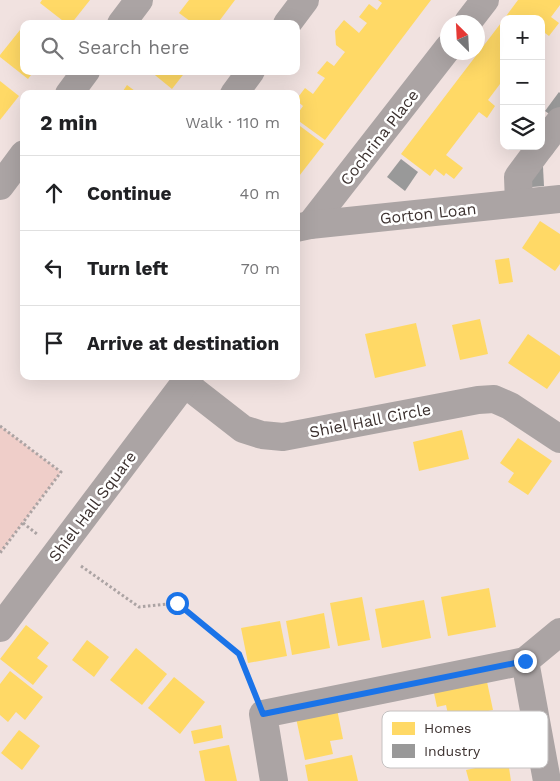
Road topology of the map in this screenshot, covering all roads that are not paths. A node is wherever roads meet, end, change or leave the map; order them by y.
1 (139, 0) edge
2 (305, 0) edge
3 (485, 0) edge
4 (473, 15) edge
5 (124, 20) edge
6 (290, 20) edge
7 (440, 58) edge
8 (83, 75) edge
9 (249, 75) edge
10 (72, 90) edge
11 (237, 90) edge
12 (560, 121) edge
13 (545, 141) edge
14 (538, 150) edge
15 (20, 159) edge
16 (0, 186) edge
17 (560, 199) edge
18 (519, 203) junction
19 (303, 227) edge
20 (187, 380) edge
21 (560, 439) edge
22 (0, 628) edge
23 (560, 632) edge
24 (525, 661) junction
25 (534, 711) edge
26 (545, 768) edge
27 (274, 781) edge
28 (547, 781) edge

1 - 5 street
2 - 6 street
3 - 4 street
7 - 19 street, Cochrina Place
8 - 10 street
9 - 11 street
12 - 13 street
14 - 18 street
15 - 16 street
17 - 18 street, Gorton Loan
18 - 19 street, Gorton Loan
20 - 21 street, Shiel Hall Circle
20 - 22 street, Shiel Hall Square
23 - 24 street
24 - 25 street
24 - 27 street
26 - 28 street

